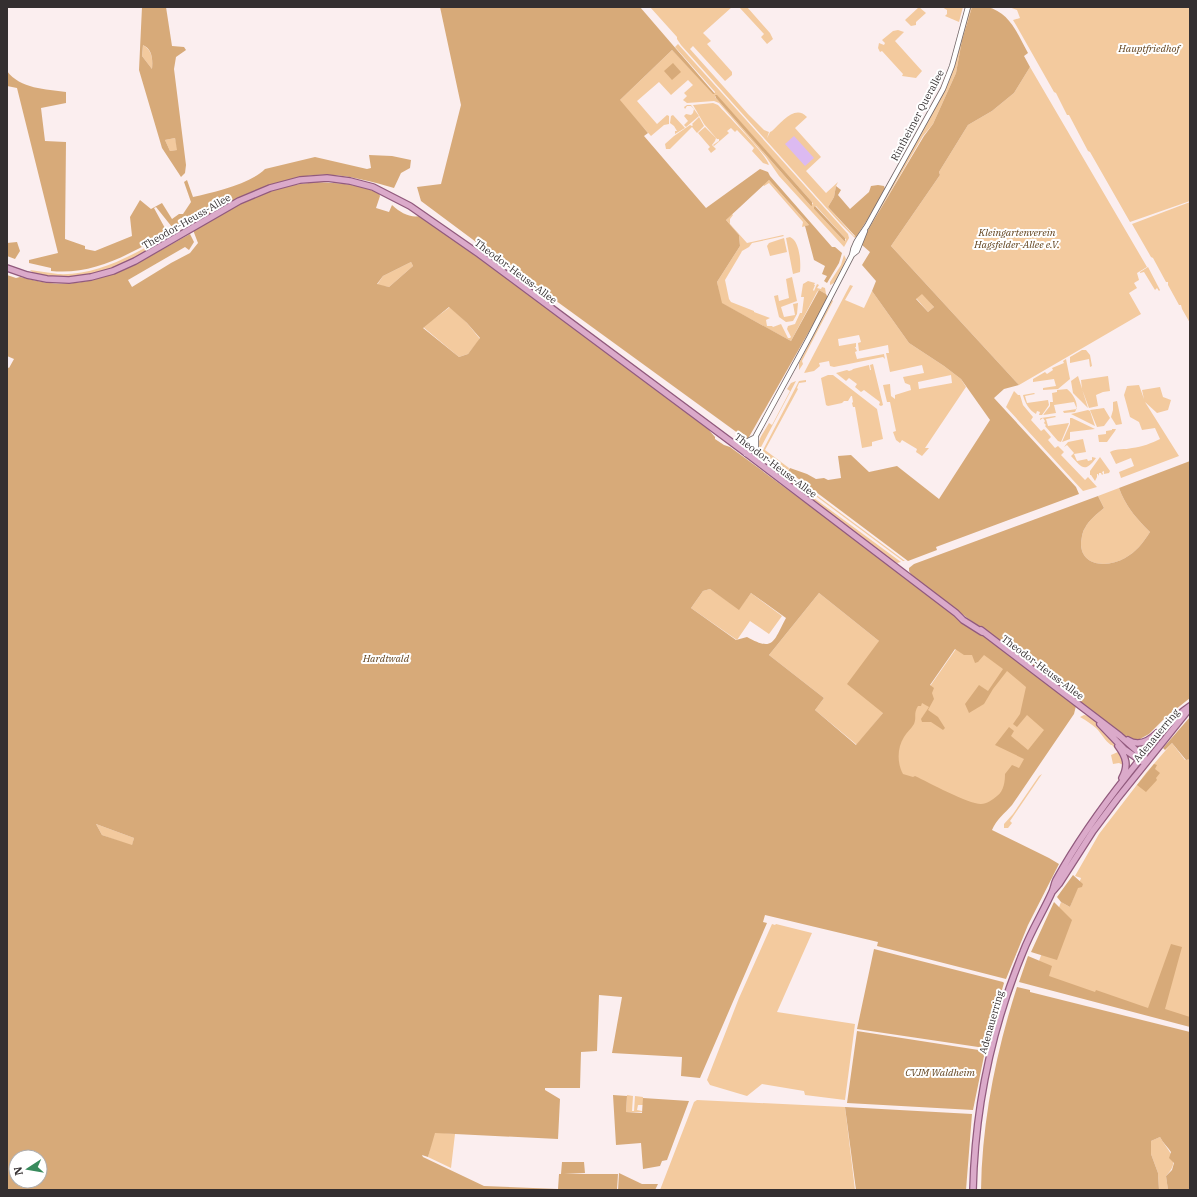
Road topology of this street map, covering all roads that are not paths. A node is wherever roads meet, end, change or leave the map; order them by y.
1 (968, 7) edge
2 (7, 268) edge
3 (756, 437) junction
4 (732, 443) junction
5 (746, 454) junction
6 (761, 465) junction
7 (1190, 707) edge
8 (1093, 717) junction
9 (1165, 728) junction
10 (1111, 736) junction
11 (1120, 736) junction
12 (1144, 760) junction
13 (1113, 794) junction
14 (1052, 891) junction
15 (972, 1190) edge

1 - 3 street, Rintheimer Querallee
2 - 4 main road, Theodor-Heuss-Allee
3 - 4 street
3 - 5 street, Rintheimer Querallee
3 - 6 street
4 - 5 main road, Theodor-Heuss-Allee
5 - 6 main road, Theodor-Heuss-Allee
6 - 8 main road, Theodor-Heuss-Allee
7 - 9 main road, Adenauerring
7 - 12 main road, Adenauerring
8 - 10 main road, Theodor-Heuss-Allee
8 - 11 main road, Theodor-Heuss-Allee
9 - 11 main road
9 - 12 main road, Adenauerring
10 - 12 main road, Theodor-Heuss-Allee
10 - 13 main road
11 - 12 main road, Theodor-Heuss-Allee
12 - 13 main road, Adenauerring
12 - 14 main road, Adenauerring
13 - 14 main road, Adenauerring
14 - 15 main road, Adenauerring

